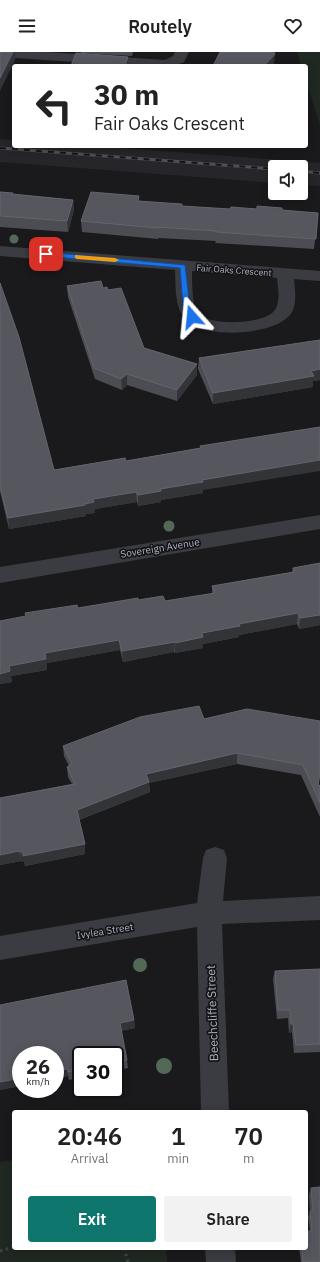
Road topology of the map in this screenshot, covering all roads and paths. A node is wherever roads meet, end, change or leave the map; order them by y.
1 (182, 52) edge
2 (0, 53) edge
3 (0, 251) edge
4 (183, 266) junction
5 (285, 273) junction
6 (320, 276) edge
7 (320, 522) edge
8 (0, 575) edge
9 (215, 858) dead end
10 (320, 908) edge
11 (209, 914) junction
12 (0, 948) edge
13 (214, 1110) edge
14 (12, 1248) edge
15 (125, 1250) edge
16 (220, 1250) edge
17 (0, 1251) edge
18 (128, 1262) edge
19 (221, 1262) edge

1 - 2 street
3 - 4 street, Fair Oaks Crescent
4 - 5 street, Fair Oaks Crescent
4 - 5 street, Fair Oaks Crescent
5 - 6 street, Fair Oaks Crescent
7 - 8 street, Sovereign Avenue
9 - 11 street
10 - 11 street, Ivylea Street
11 - 12 street, Ivylea Street
11 - 13 street, Beechcliffe Street
14 - 17 path
15 - 18 path
16 - 19 street

